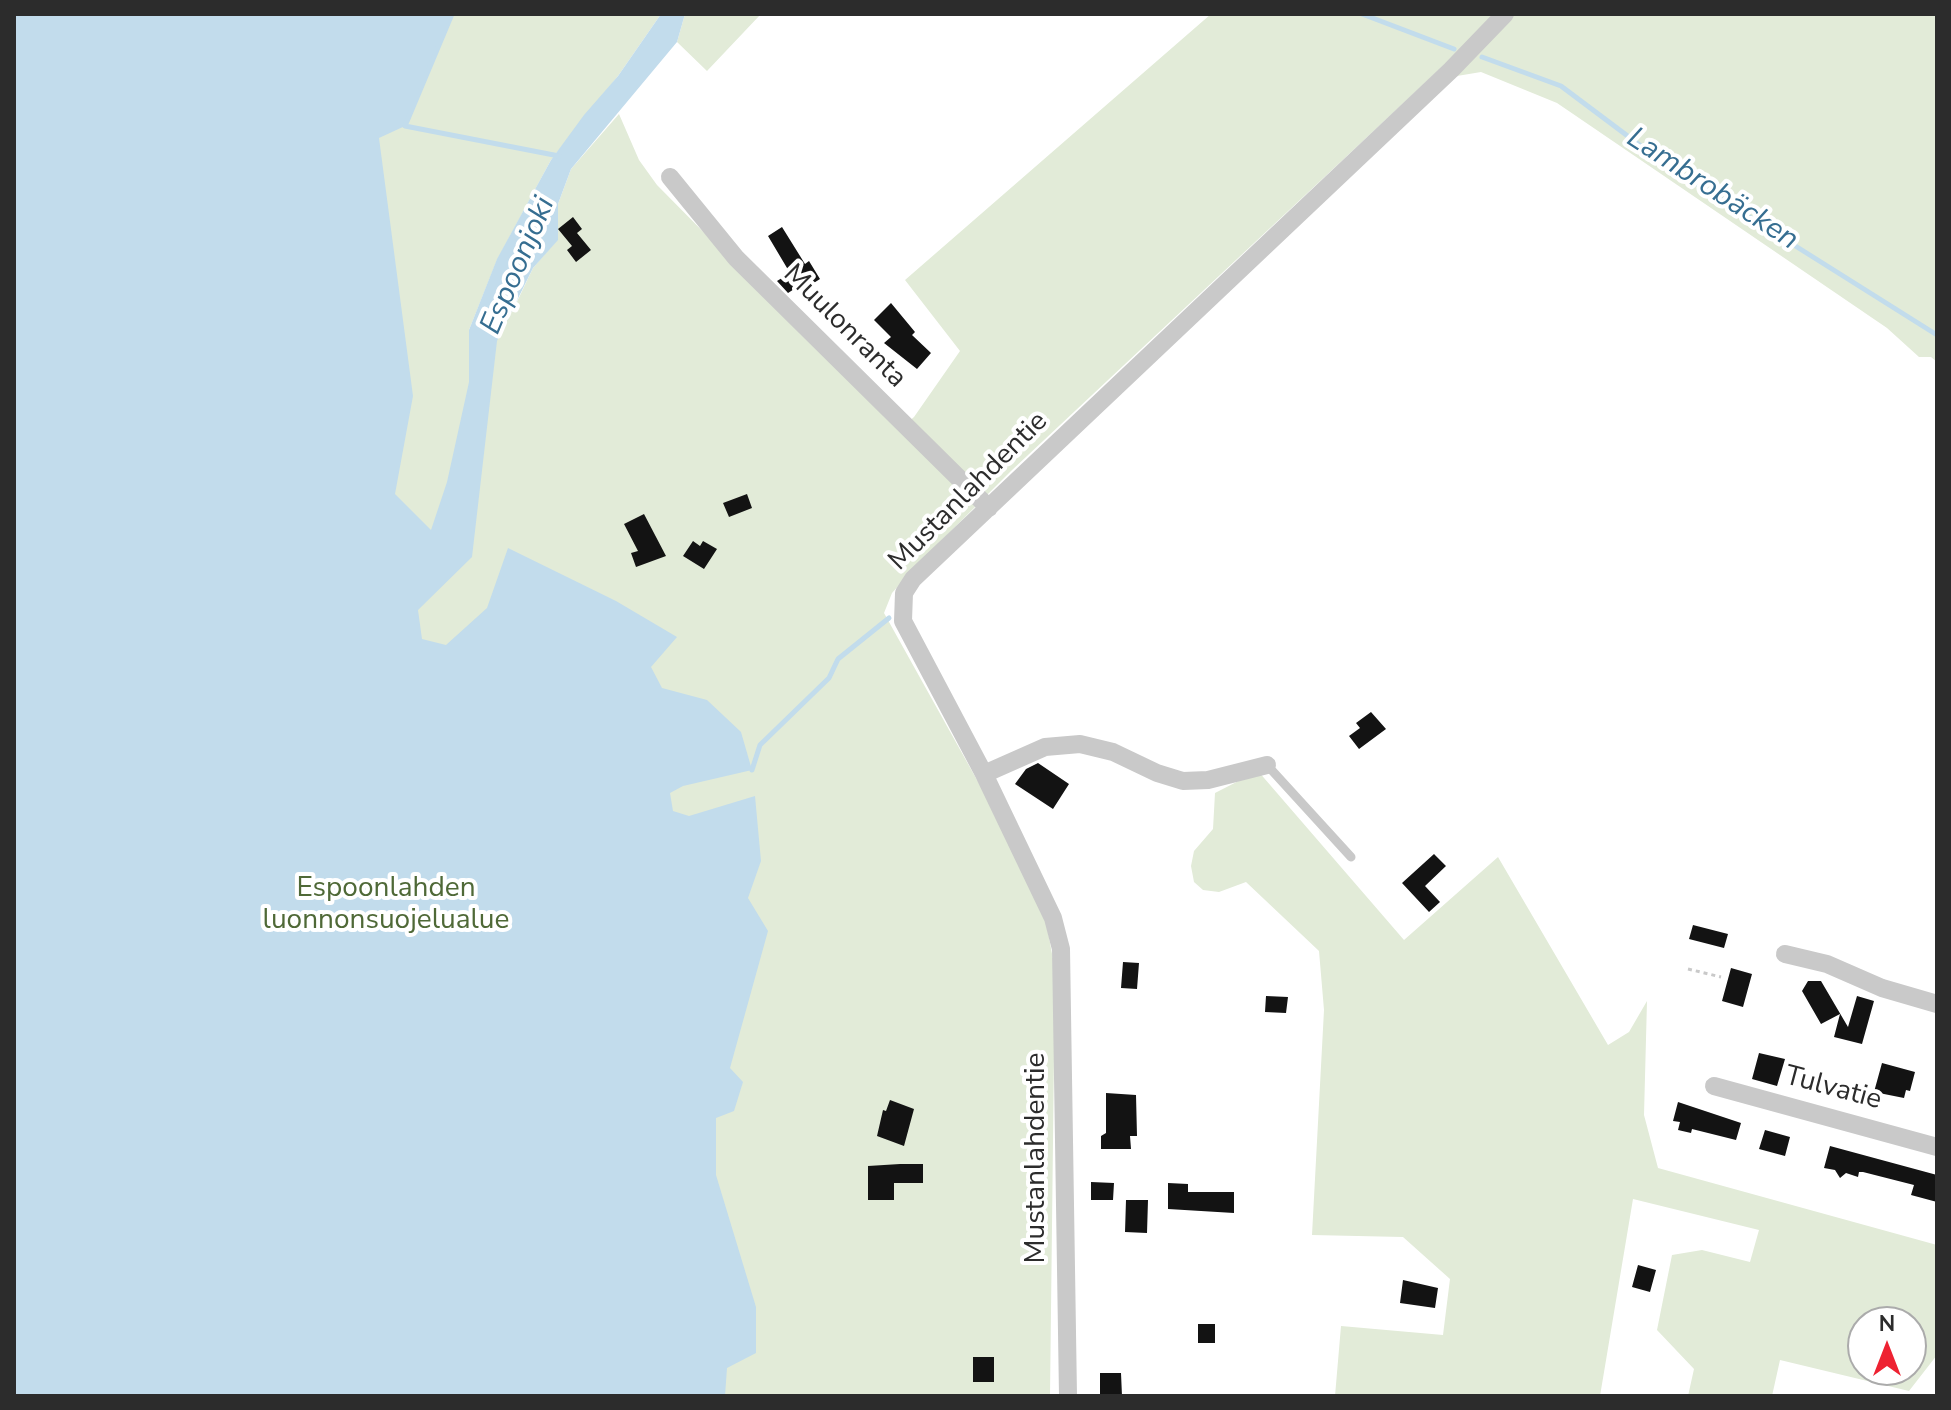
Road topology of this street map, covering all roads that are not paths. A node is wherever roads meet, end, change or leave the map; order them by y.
1 (1505, 14) edge
2 (670, 177) dead end
3 (989, 508) junction
4 (1267, 765) joint
5 (984, 774) junction
6 (1351, 857) dead end
7 (1785, 954) dead end
8 (1937, 1004) edge
9 (1714, 1086) dead end
10 (1937, 1147) edge
11 (1068, 1396) edge

1 - 3 street, Mustanlahdentie
2 - 3 street, Muulonranta
3 - 5 street, Mustanlahdentie
4 - 5 street
4 - 6 lane
5 - 11 street, Mustanlahdentie
7 - 8 street
9 - 10 street, Tulvatie

